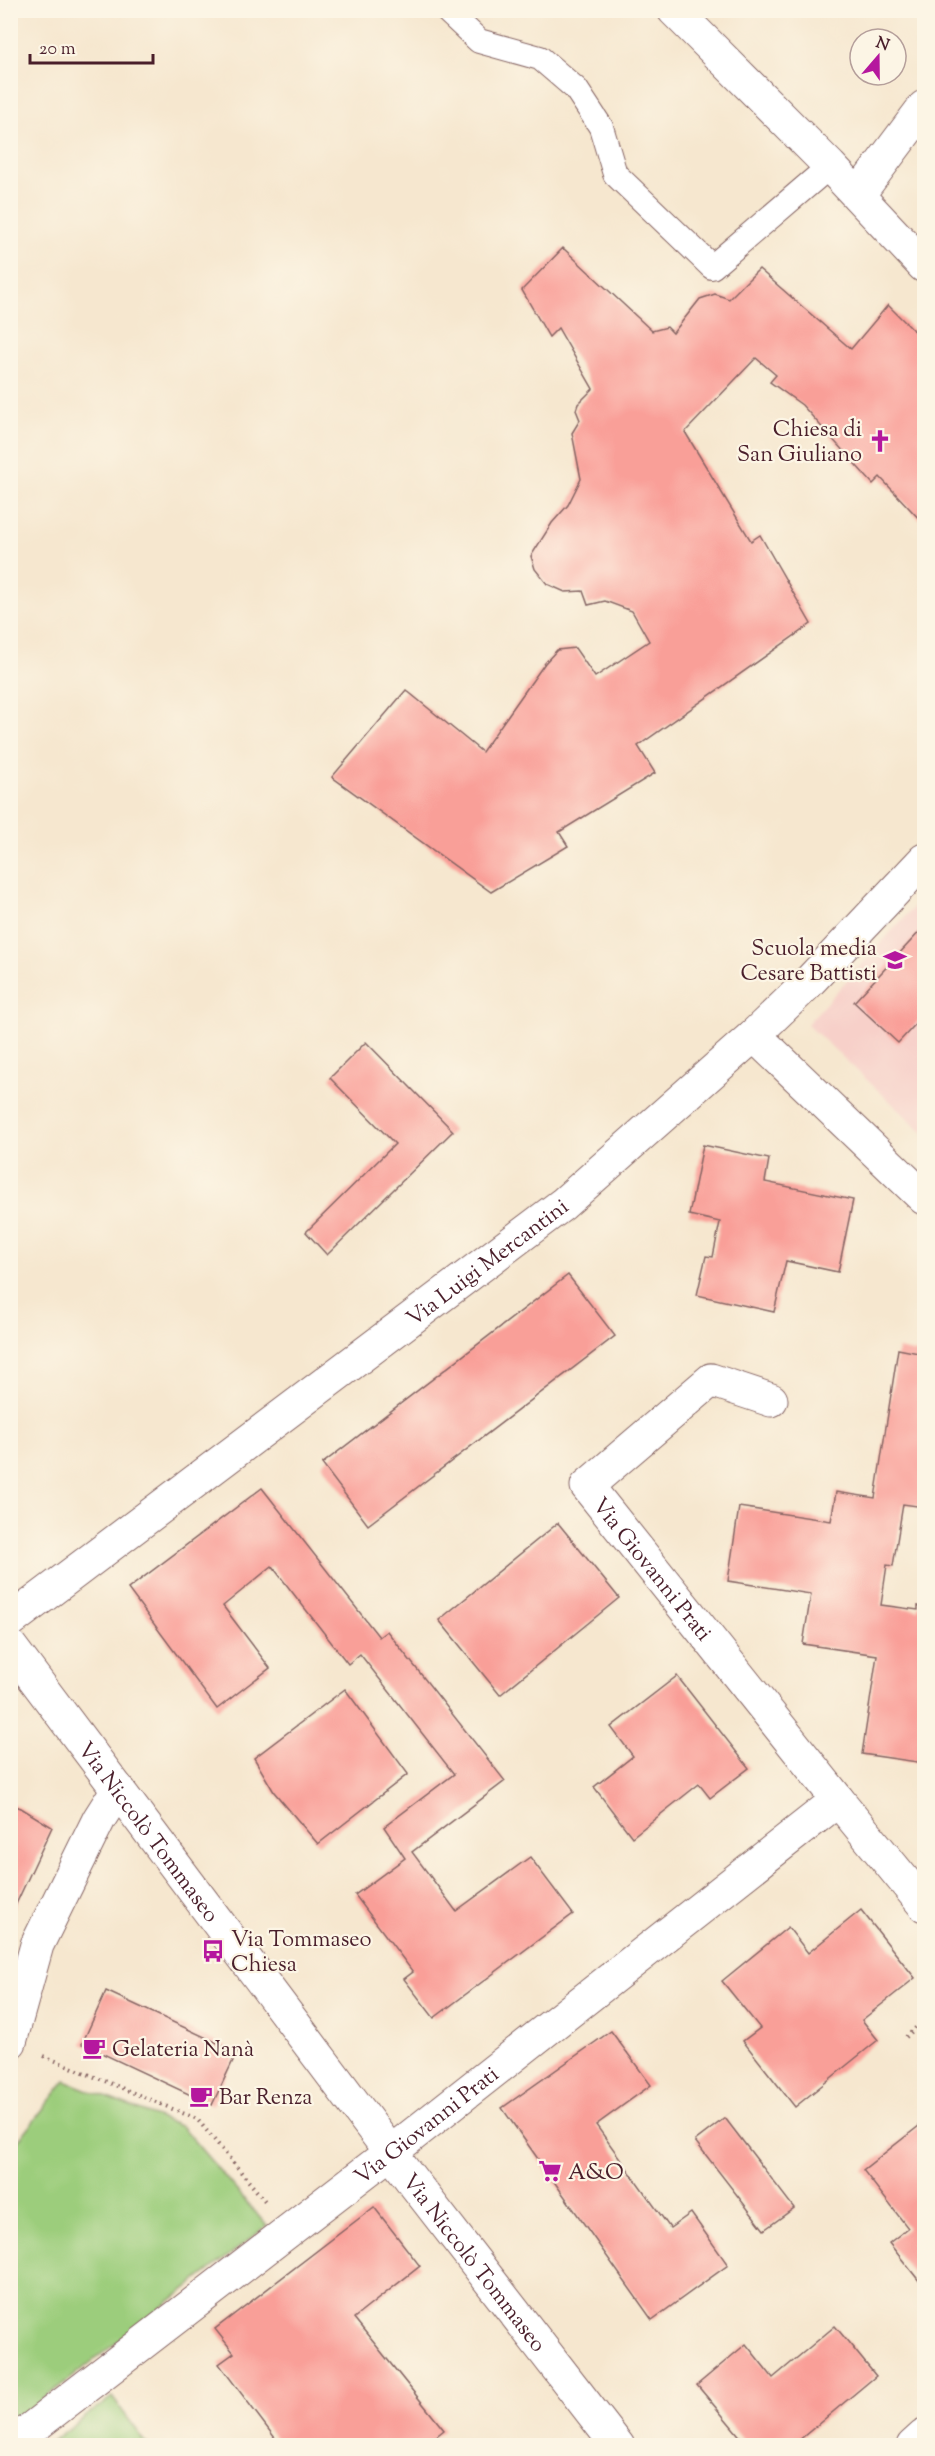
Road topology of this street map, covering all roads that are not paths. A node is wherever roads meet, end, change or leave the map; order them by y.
1 (446, 10) edge
2 (674, 10) edge
3 (924, 107) edge
4 (830, 166) junction
5 (858, 195) junction
6 (924, 266) edge
7 (924, 860) edge
8 (754, 1035) junction
9 (924, 1198) edge
10 (771, 1401) dead end
11 (10, 1621) edge
12 (10, 1646) edge
13 (118, 1789) junction
14 (838, 1800) junction
15 (924, 1905) edge
16 (10, 2042) edge
17 (391, 2152) junction
18 (924, 2436) edge
19 (10, 2445) edge
20 (618, 2445) edge
21 (913, 2445) edge

1 - 4 lane
2 - 4 street
3 - 5 street
4 - 5 street
5 - 6 street
7 - 8 street, Via Luigi Mercantini
8 - 9 street
8 - 11 street, Via Luigi Mercantini
10 - 14 street, Via Giovanni Prati
12 - 13 street, Via Niccolò Tommaseo
13 - 16 street
13 - 17 street, Via Niccolò Tommaseo
14 - 15 street, Via Giovanni Prati
14 - 17 street, Via Giovanni Prati
17 - 19 street, Via Giovanni Prati
17 - 20 street, Via Niccolò Tommaseo
18 - 21 street

